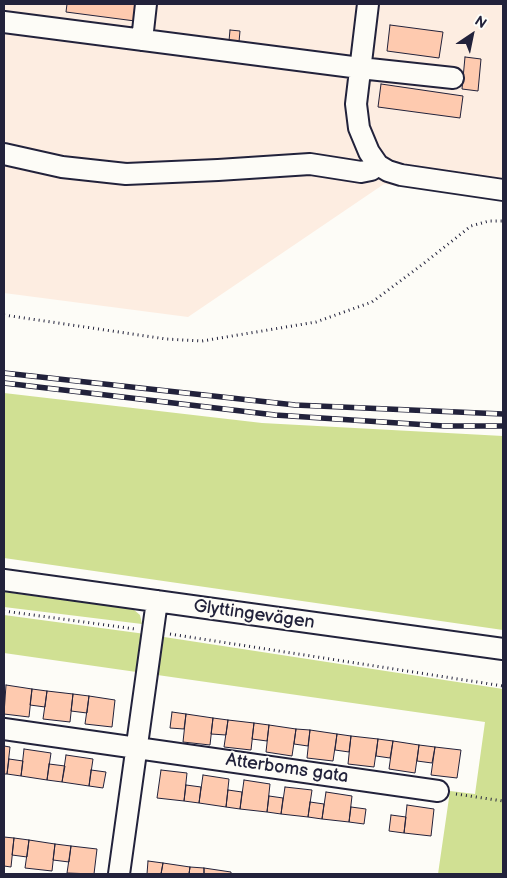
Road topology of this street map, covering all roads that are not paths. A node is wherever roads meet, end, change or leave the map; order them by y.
1 (146, 4) edge
2 (368, 4) edge
3 (4, 22) edge
4 (142, 40) junction
5 (360, 68) junction
6 (453, 78) dead end
7 (4, 154) edge
8 (378, 165) junction
9 (503, 190) edge
10 (4, 580) edge
11 (157, 601) junction
12 (503, 649) edge
13 (4, 730) edge
14 (137, 748) junction
15 (438, 791) road end
16 (119, 874) edge

1 - 4 street
2 - 5 street
3 - 4 street
4 - 5 street
5 - 6 street
5 - 8 street
7 - 8 street
8 - 9 street
10 - 11 street, Glyttingevägen
11 - 12 street, Glyttingevägen
11 - 14 street
13 - 14 street, Atterboms gata
14 - 15 street, Atterboms gata
14 - 16 street

